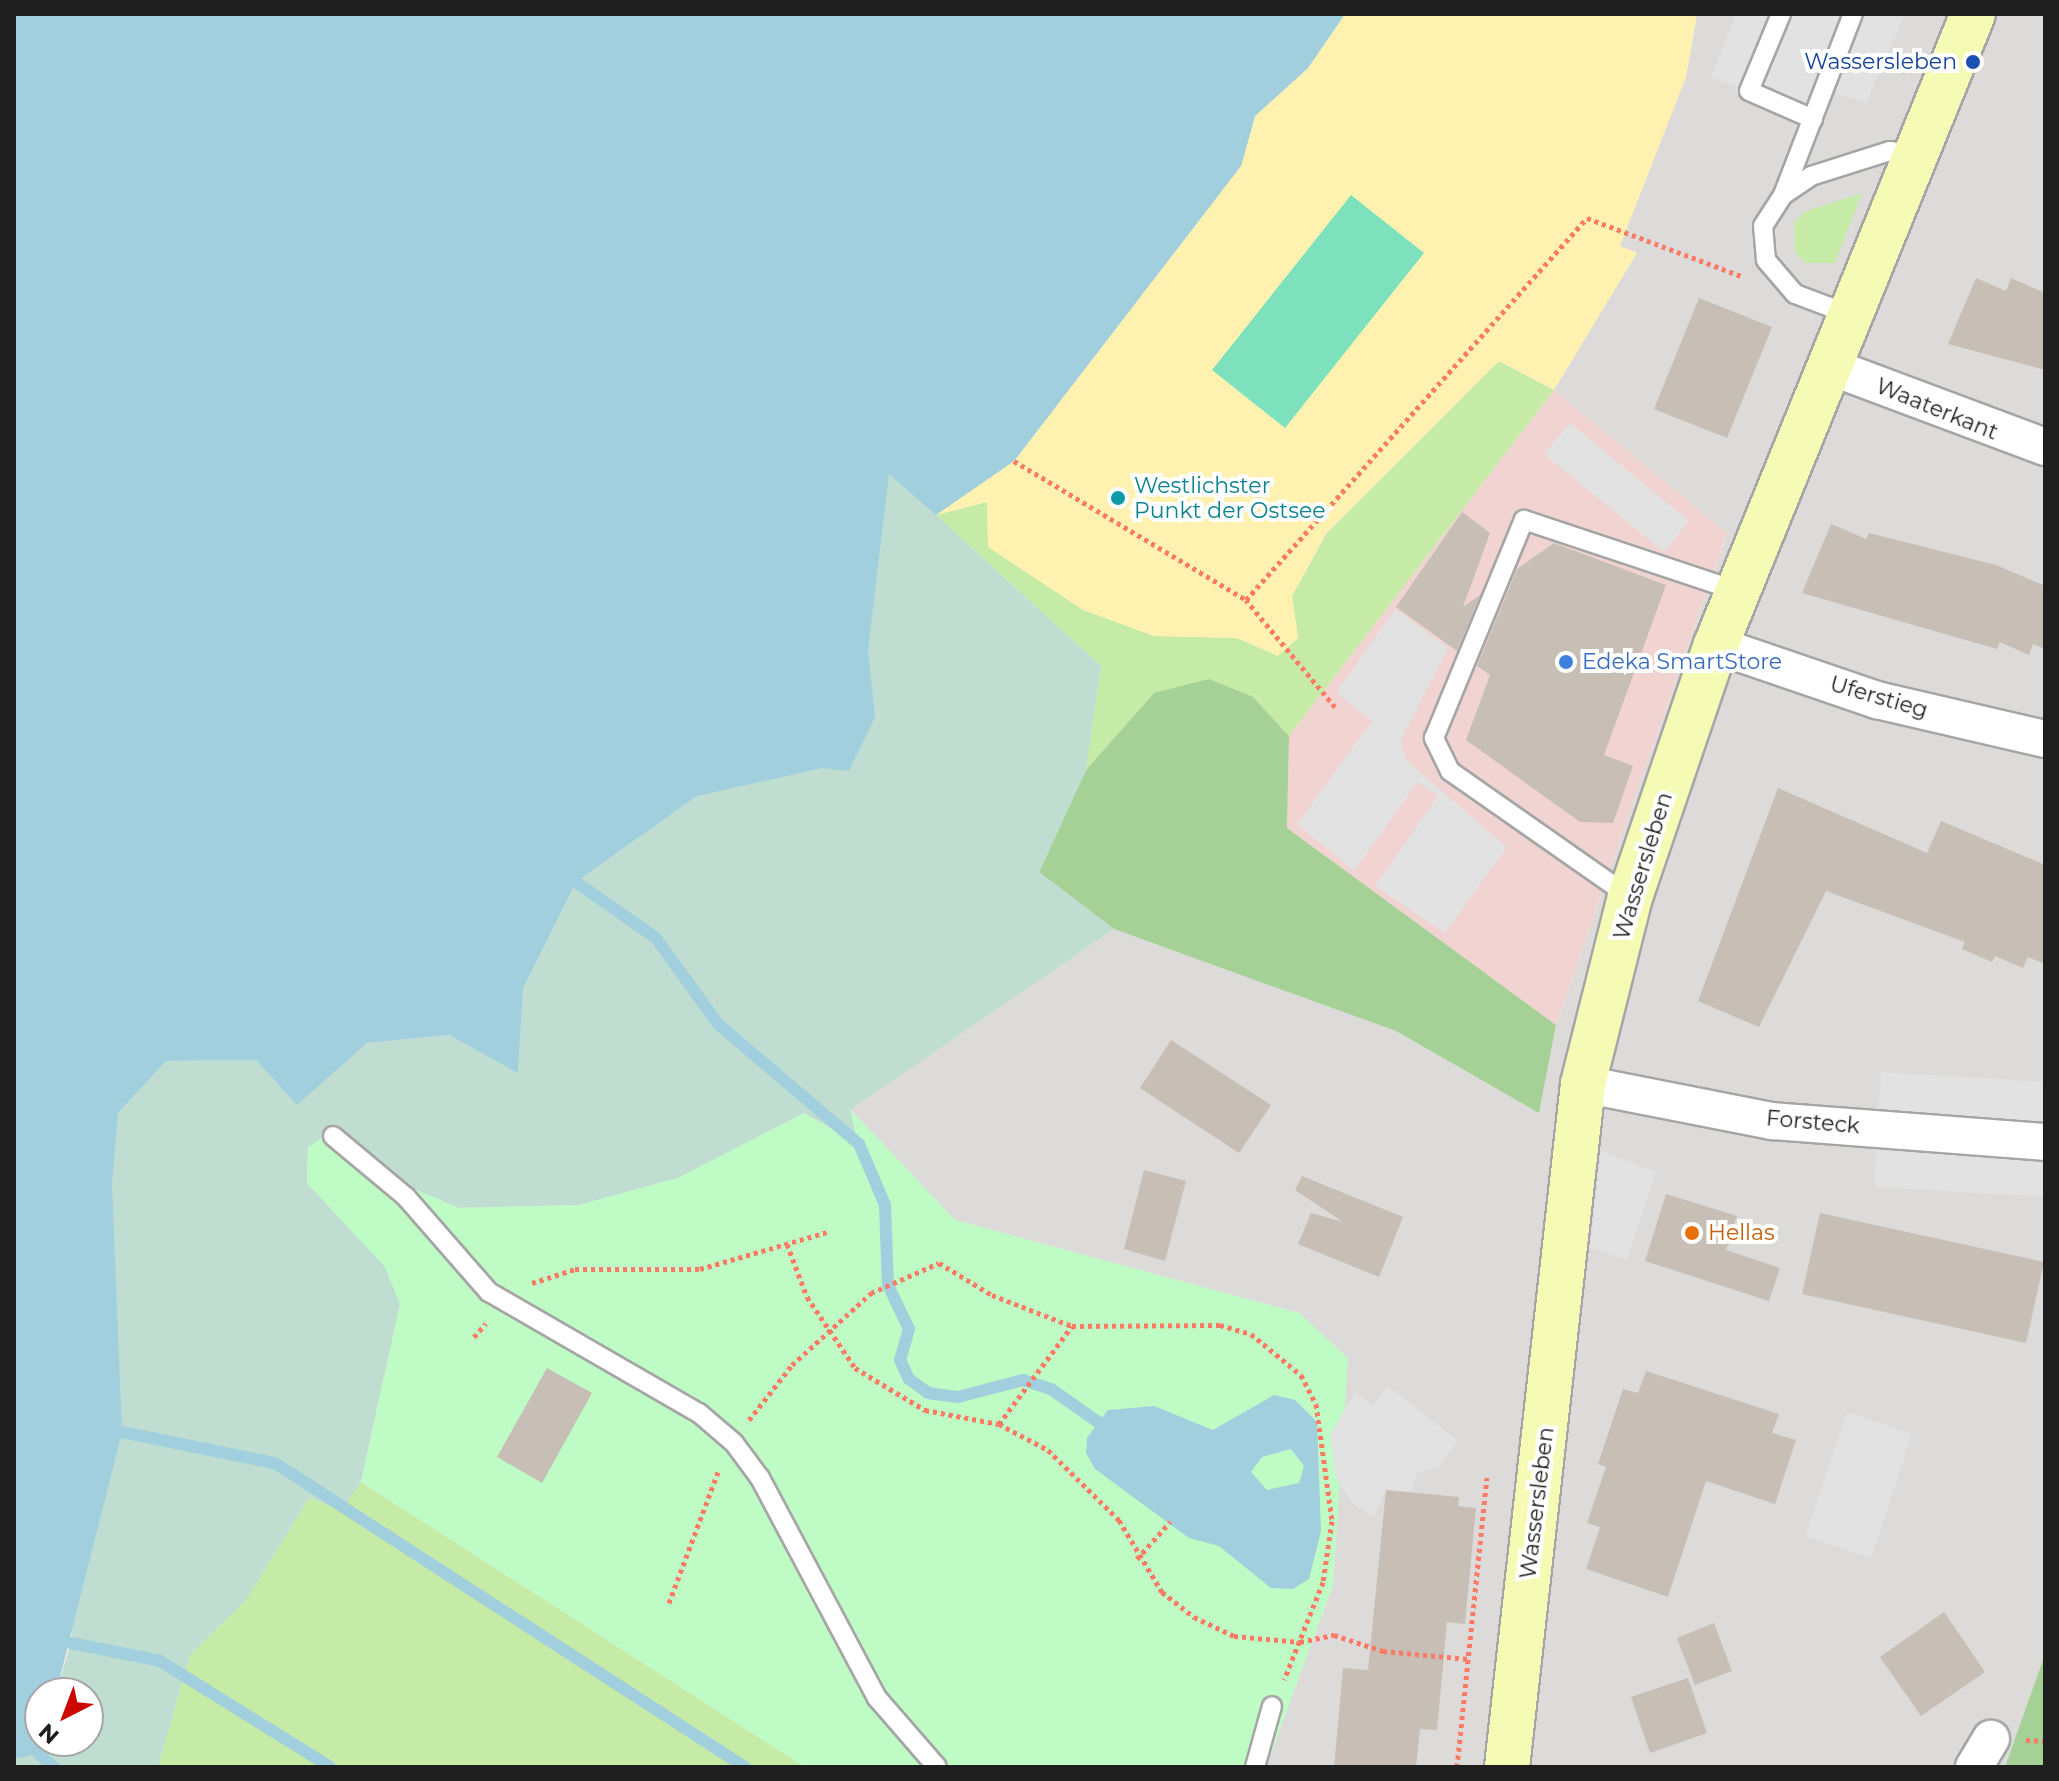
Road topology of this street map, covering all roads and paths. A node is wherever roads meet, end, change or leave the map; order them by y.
1 (1781, 14) edge
2 (1853, 14) edge
3 (1973, 14) edge
4 (1813, 119) junction
5 (1916, 155) junction
6 (1783, 195) junction
7 (1795, 294) junction
8 (1851, 315) junction
9 (1831, 367) junction
10 (2045, 447) edge
11 (1014, 461) dead end
12 (1738, 592) junction
13 (1246, 600) junction
14 (1716, 645) junction
15 (1335, 707) dead end
16 (2045, 739) edge
17 (1630, 897) junction
18 (1583, 1084) junction
19 (333, 1136) dead end
20 (2045, 1142) edge
21 (827, 1232) dead end
22 (787, 1244) junction
23 (504, 1301) junction
24 (1072, 1326) junction
25 (827, 1330) junction
26 (999, 1424) junction
27 (734, 1443) junction
28 (1487, 1478) dead end
29 (1170, 1522) dead end
30 (1137, 1559) junction
31 (669, 1603) dead end
32 (1300, 1642) junction
33 (1469, 1659) junction
34 (1272, 1706) joint
35 (937, 1767) edge
36 (1255, 1767) edge
37 (1457, 1767) edge
38 (1507, 1767) edge

1 - 4 lane
2 - 4 lane
3 - 5 street, Wassersleben
4 - 6 lane
5 - 6 lane
5 - 8 street, Wassersleben
6 - 7 lane
7 - 8 lane
7 - 13 path
8 - 9 street, Wassersleben
9 - 10 street, Waaterkant
9 - 12 street, Wassersleben
11 - 13 path
12 - 14 street, Wassersleben
12 - 17 lane
13 - 15 path
14 - 16 street, Uferstieg
14 - 17 street, Wassersleben
17 - 18 street, Wassersleben
18 - 20 street, Forsteck
18 - 38 street, Wassersleben
19 - 23 lane
21 - 22 path
22 - 23 path
22 - 25 path
23 - 27 lane
24 - 25 path
24 - 26 path
24 - 32 path
25 - 26 path
25 - 27 path
26 - 30 path
27 - 31 path
27 - 35 lane
28 - 33 path
29 - 30 path
30 - 32 path
32 - 33 path
32 - 34 path
33 - 37 path
34 - 36 lane

